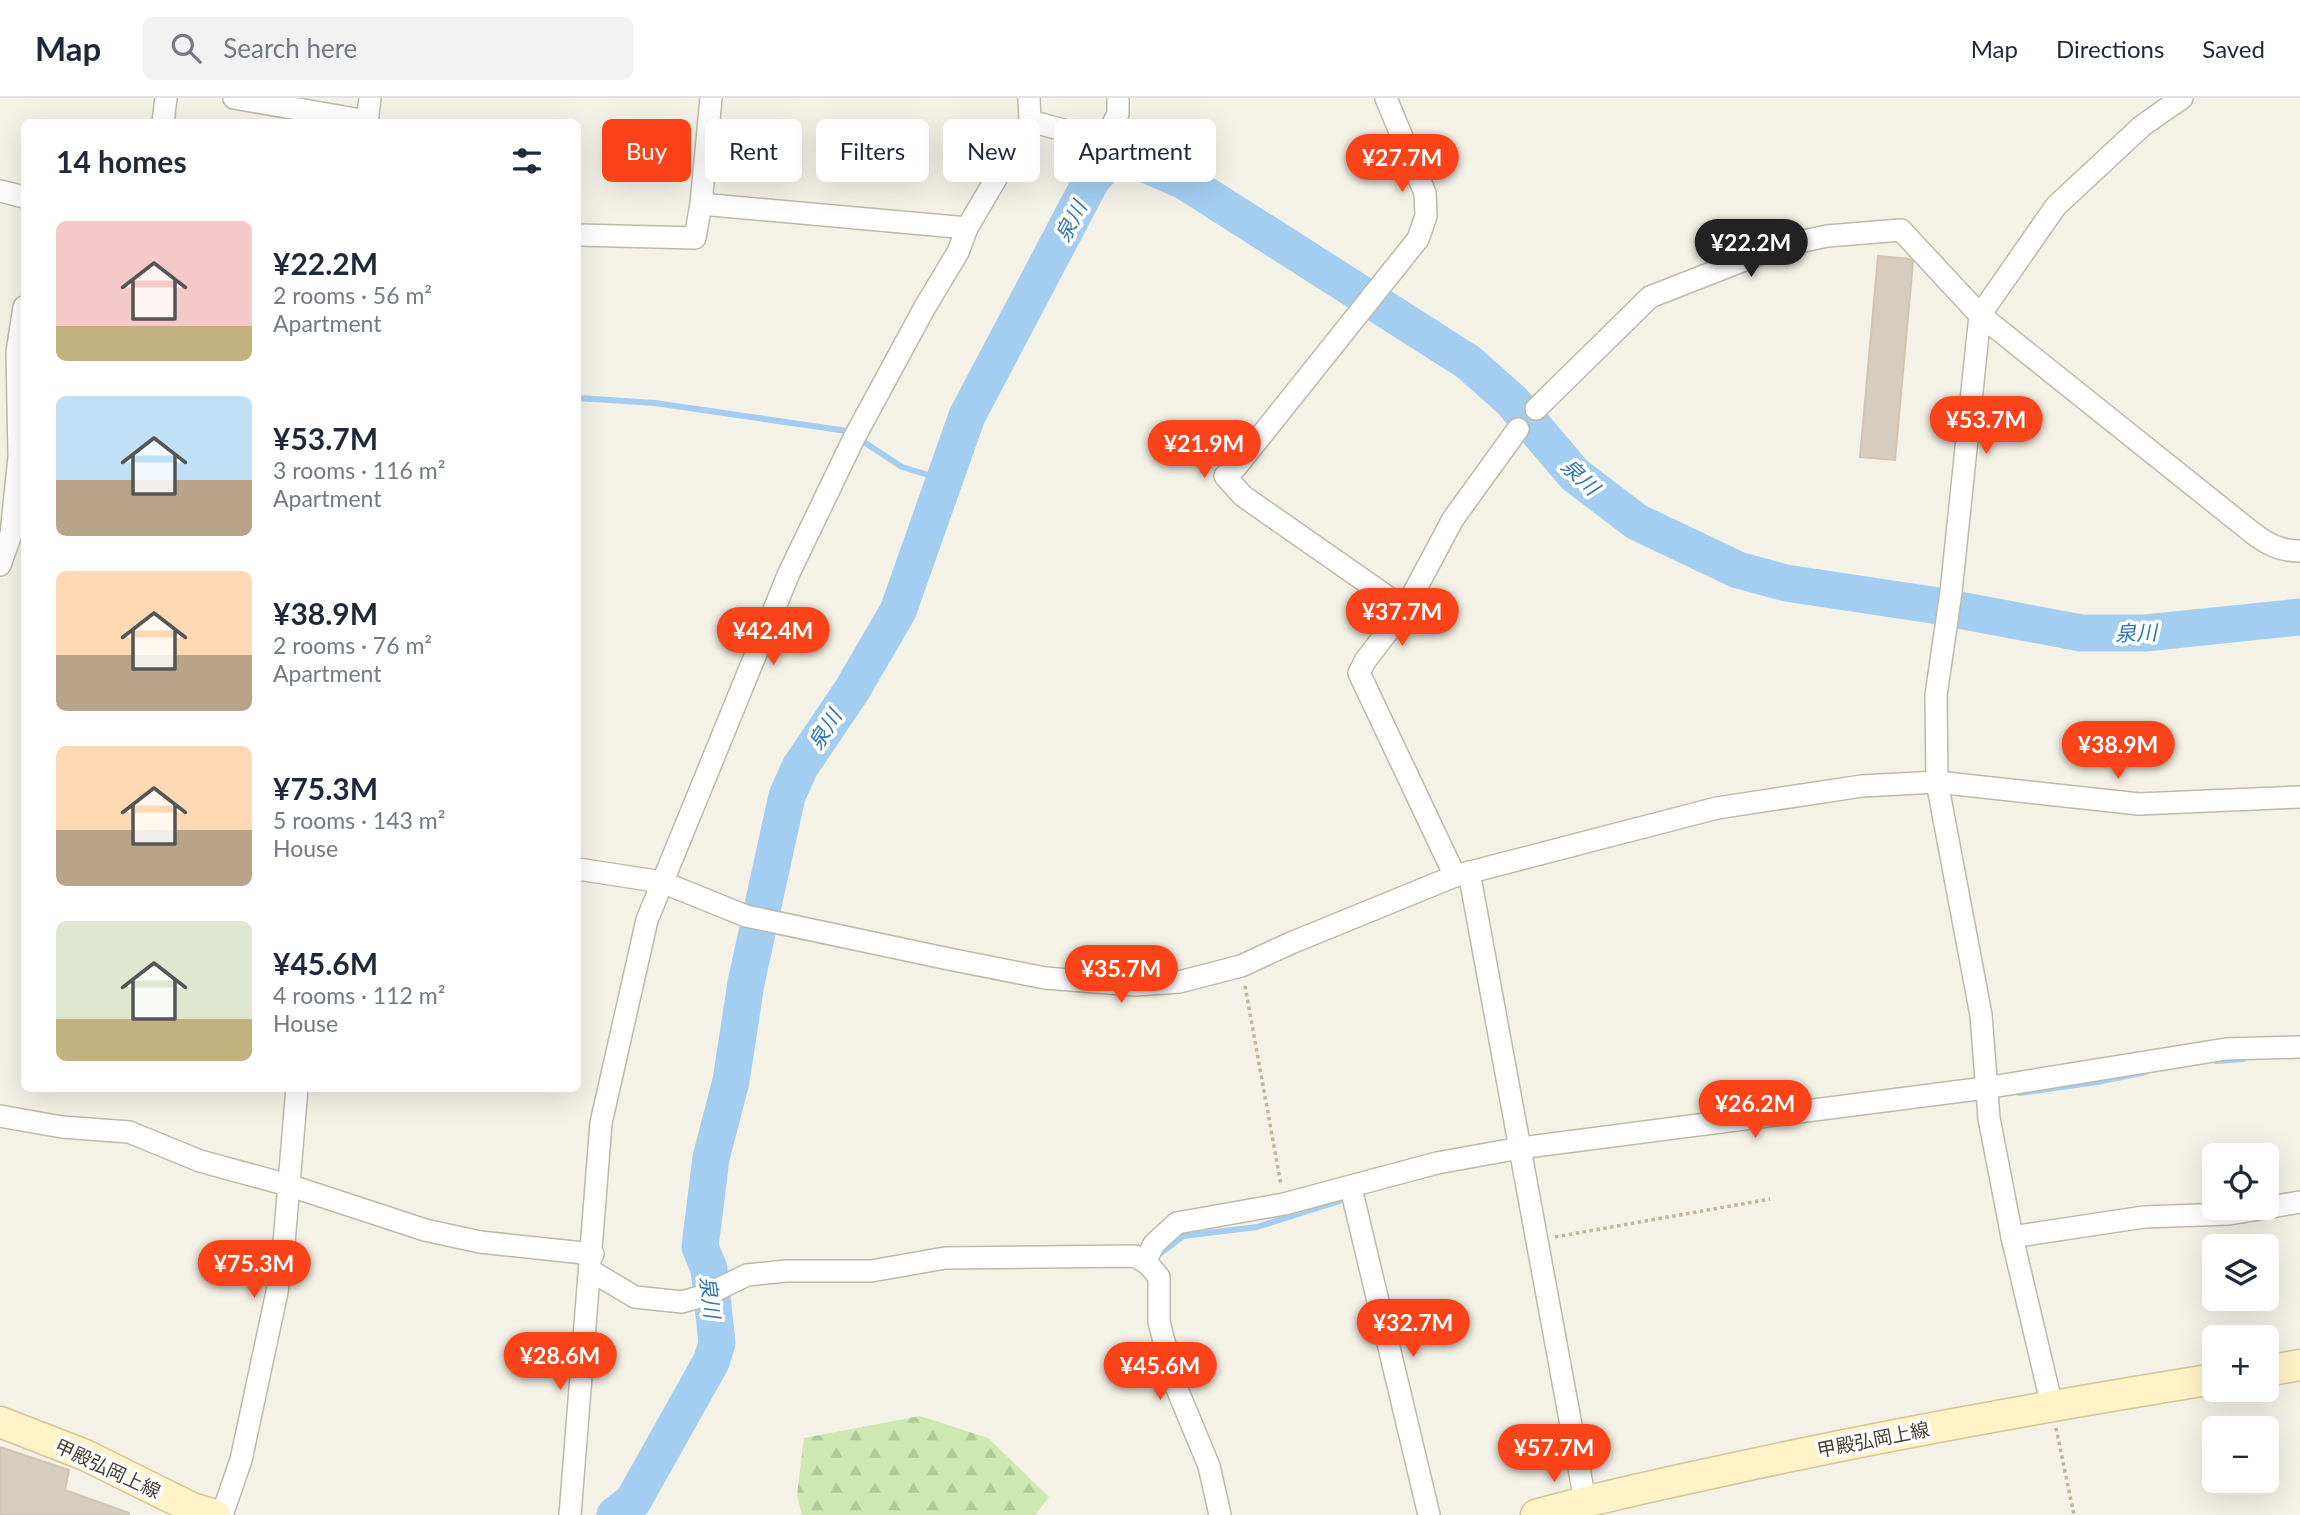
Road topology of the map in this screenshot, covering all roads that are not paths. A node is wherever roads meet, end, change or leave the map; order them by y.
1 (166, 98) edge
2 (234, 98) edge
3 (370, 98) edge
4 (710, 98) edge
5 (1029, 98) edge
6 (1118, 98) edge
7 (1386, 98) edge
8 (2182, 98) edge
9 (262, 100) edge
10 (163, 119) edge
11 (353, 119) edge
12 (367, 119) edge
13 (1030, 119) edge
14 (1040, 124) edge
15 (994, 182) edge
16 (0, 191) edge
17 (21, 196) edge
18 (701, 204) junction
19 (967, 228) junction
20 (581, 235) edge
21 (1980, 315) junction
22 (21, 352) edge
23 (1536, 409) dead end
24 (1518, 429) dead end
25 (10, 456) edge
26 (18, 535) edge
27 (2300, 551) edge
28 (0, 565) edge
29 (1405, 609) junction
30 (1937, 782) junction
31 (2300, 797) edge
32 (581, 869) edge
33 (1462, 874) junction
34 (662, 882) junction
35 (2300, 1047) edge
36 (1986, 1091) junction
37 (296, 1092) edge
38 (0, 1116) edge
39 (1521, 1158) junction
40 (288, 1185) junction
41 (1354, 1198) junction
42 (2300, 1202) edge
43 (2011, 1237) junction
44 (592, 1262) junction
45 (1150, 1266) junction
46 (2300, 1365) edge
47 (2279, 1369) edge
48 (2202, 1382) edge
49 (2052, 1406) junction
50 (0, 1422) edge
51 (1585, 1501) junction
52 (215, 1515) edge
53 (222, 1515) edge
54 (570, 1515) edge
55 (1220, 1515) edge
56 (1429, 1515) edge
57 (1536, 1515) edge

1 - 10 street
2 - 9 street
3 - 12 street
4 - 18 street
5 - 13 street
6 - 14 street
7 - 29 street
8 - 21 street
9 - 11 street
15 - 19 street
16 - 17 street
18 - 19 street
18 - 20 street
19 - 34 street
21 - 23 street
21 - 27 street
21 - 30 street
22 - 25 street
24 - 29 street
25 - 26 street
26 - 28 street
29 - 33 street
30 - 31 street
30 - 33 street
30 - 36 street
32 - 34 street
33 - 34 street
33 - 39 street
34 - 44 street
35 - 36 street
36 - 39 street
36 - 43 street
37 - 40 street
38 - 40 street
39 - 41 street
39 - 51 street
40 - 44 street
40 - 53 street
41 - 45 street
41 - 56 street
42 - 43 street
43 - 49 street
44 - 45 street
44 - 54 street
45 - 55 street
46 - 47 main road
48 - 49 main road, 甲殿弘岡上線
49 - 51 main road, 甲殿弘岡上線
50 - 52 main road, 甲殿弘岡上線
51 - 57 main road, 甲殿弘岡上線

